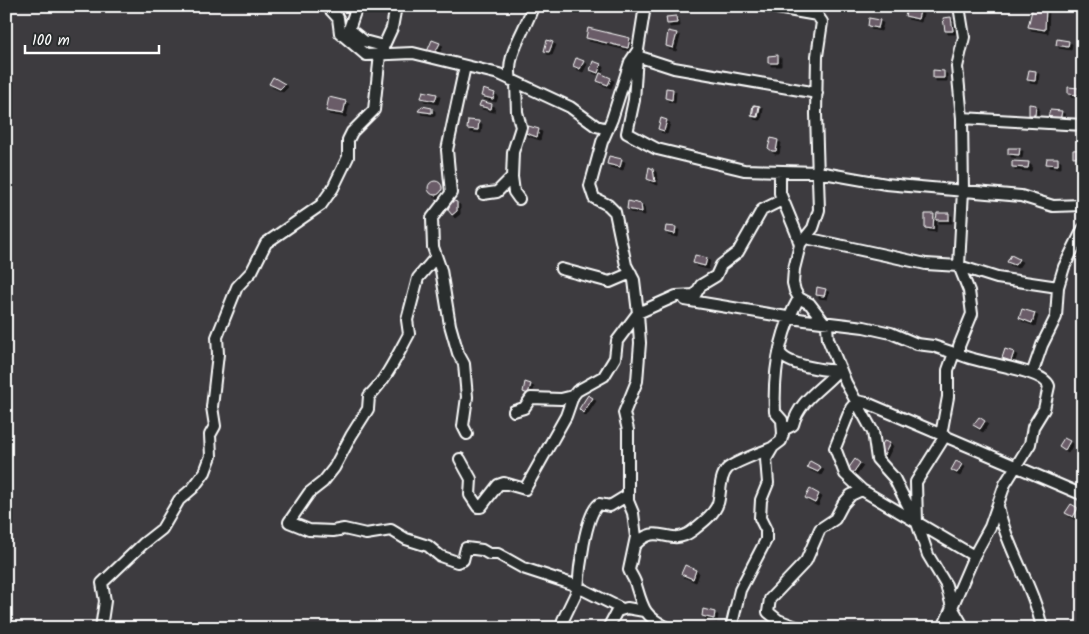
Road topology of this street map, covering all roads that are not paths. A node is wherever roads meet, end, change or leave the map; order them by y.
1 (327, 6) edge
2 (357, 6) edge
3 (396, 6) edge
4 (533, 6) edge
5 (645, 6) edge
6 (765, 6) edge
7 (959, 6) edge
8 (818, 11) edge
9 (382, 50) junction
10 (637, 53) junction
11 (465, 66) junction
12 (510, 77) junction
13 (817, 93) junction
14 (962, 118) junction
15 (1083, 125) edge
16 (608, 128) junction
17 (780, 172) junction
18 (818, 172) junction
19 (512, 177) junction
20 (963, 190) junction
21 (484, 194) dead end
22 (519, 199) dead end
23 (782, 200) junction
24 (1083, 204) edge
25 (1083, 229) edge
26 (803, 242) junction
27 (435, 258) junction
28 (959, 266) junction
29 (561, 269) dead end
30 (631, 274) junction
31 (1058, 287) junction
32 (799, 298) junction
33 (667, 300) junction
34 (638, 313) junction
35 (790, 317) junction
36 (825, 322) junction
37 (780, 353) junction
38 (958, 353) junction
39 (839, 369) junction
40 (1032, 374) junction
41 (574, 396) junction
42 (857, 401) junction
43 (514, 410) dead end
44 (783, 430) junction
45 (467, 434) dead end
46 (943, 436) junction
47 (772, 447) junction
48 (460, 459) dead end
49 (1015, 467) junction
50 (862, 490) junction
51 (628, 495) junction
52 (1083, 495) edge
53 (998, 506) junction
54 (917, 523) junction
55 (633, 547) junction
56 (974, 556) junction
57 (578, 589) junction
58 (952, 607) junction
59 (622, 608) junction
60 (644, 611) junction
61 (563, 620) dead end
62 (101, 628) edge
63 (608, 628) edge
64 (668, 628) edge
65 (731, 628) edge
66 (799, 628) edge
67 (943, 628) edge
68 (964, 628) edge
69 (1042, 628) edge

1 - 9 street
2 - 9 street
3 - 9 street
4 - 12 street
5 - 10 street
6 - 8 street
7 - 14 street
8 - 13 street
9 - 11 street
9 - 62 street
10 - 13 street
10 - 16 street
10 - 17 street
11 - 12 street
11 - 27 street
12 - 16 street
12 - 19 street
13 - 18 street
14 - 15 street
14 - 20 street
16 - 30 street
17 - 18 street
17 - 23 street
18 - 20 street
18 - 26 street
19 - 21 street
19 - 22 street
20 - 24 street
20 - 28 street
23 - 26 street
23 - 33 street
25 - 31 street
26 - 28 street
26 - 32 street
27 - 45 street
27 - 57 street
28 - 31 street
28 - 38 street
29 - 30 street
30 - 34 street
31 - 40 street
32 - 35 street
32 - 36 street
33 - 34 street
33 - 35 street
34 - 41 street
34 - 51 street
35 - 36 street
35 - 37 street
36 - 38 street
36 - 39 street
37 - 39 street
37 - 44 street
38 - 40 street
38 - 46 street
39 - 42 street
39 - 44 street
40 - 49 street
41 - 43 street
41 - 48 street
42 - 46 street
42 - 50 street
42 - 54 street
44 - 47 street
46 - 49 street
46 - 54 street
47 - 55 street
47 - 65 street
49 - 52 street
49 - 53 street
50 - 54 street
50 - 66 street
51 - 55 street
51 - 57 street
53 - 56 street
53 - 69 street
54 - 56 street
54 - 58 street
55 - 60 street
56 - 58 street
57 - 59 street
57 - 61 street
58 - 67 street
58 - 68 street
59 - 60 street
59 - 63 street
60 - 64 street

